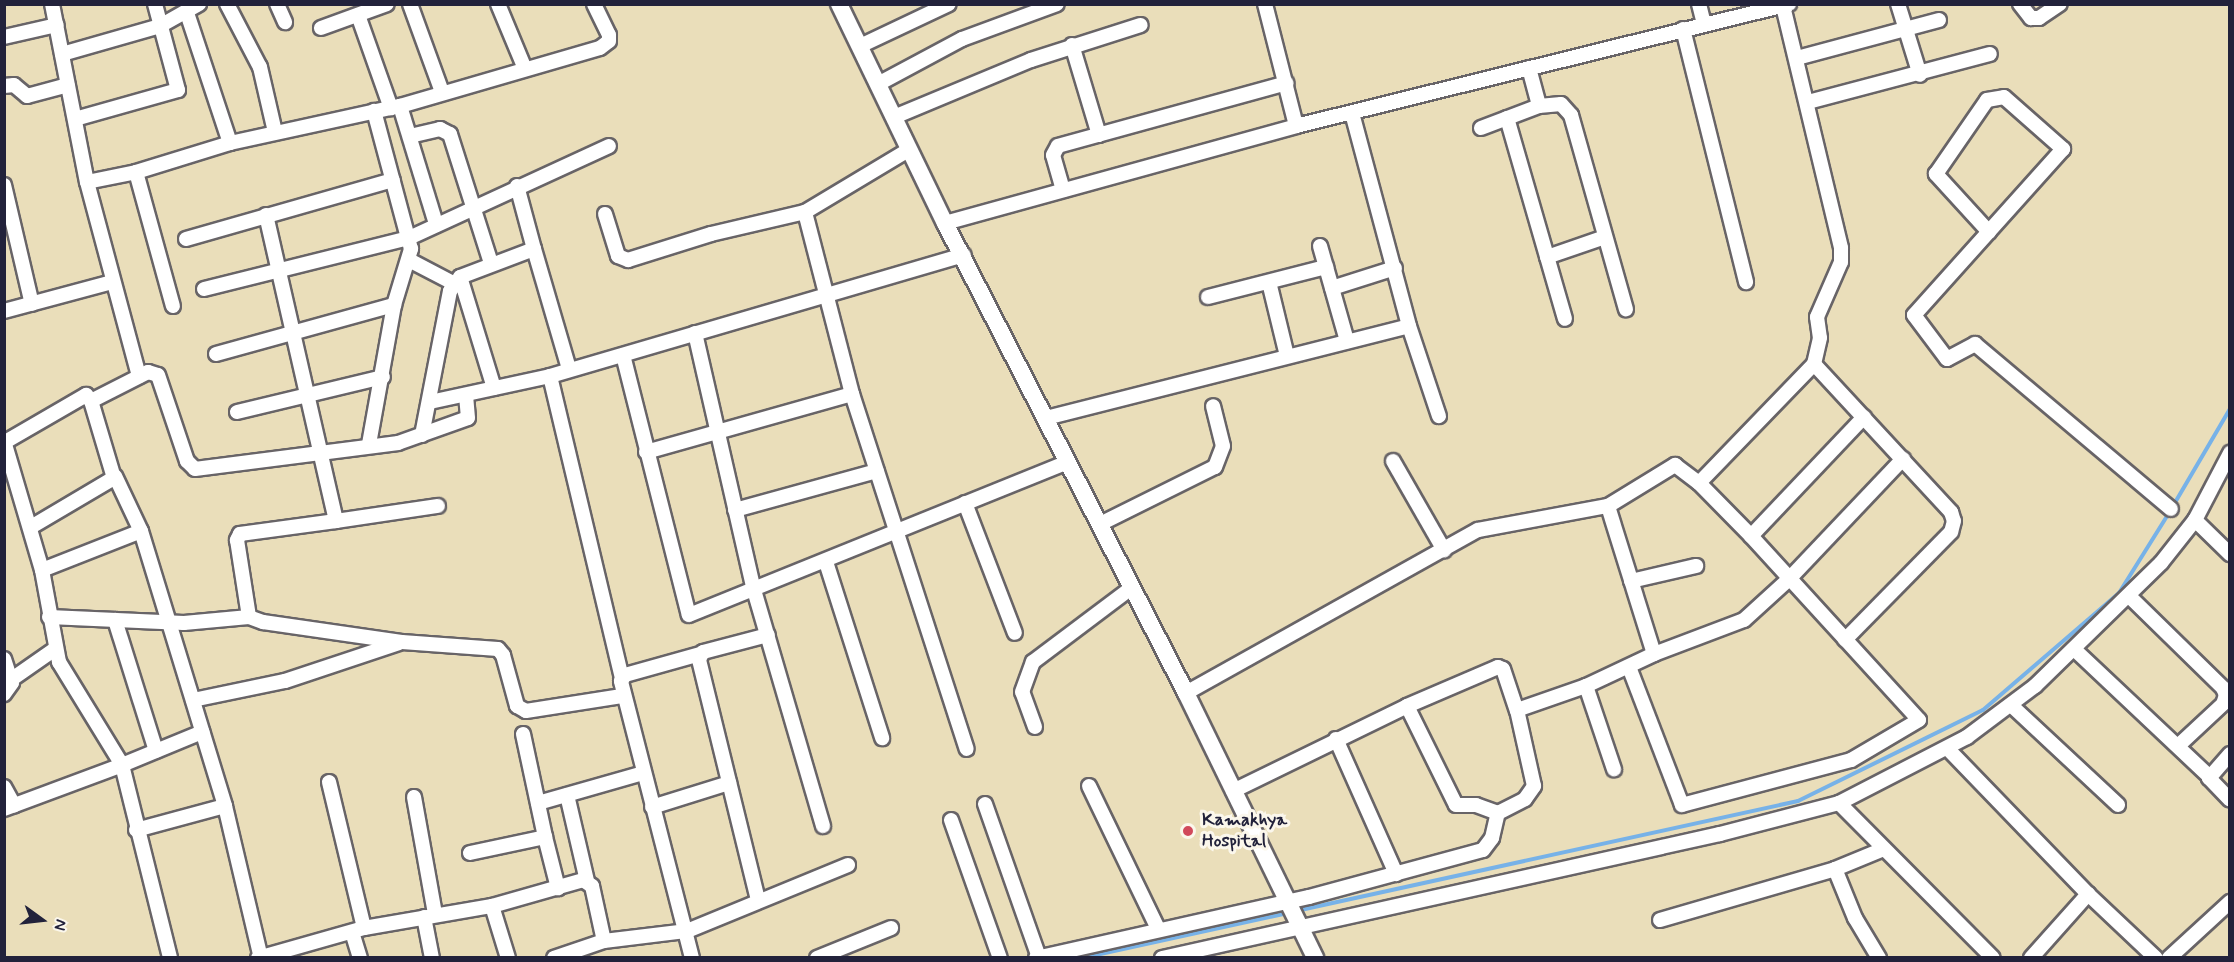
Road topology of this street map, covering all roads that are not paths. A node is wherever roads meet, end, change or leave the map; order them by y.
1 (52, 4) edge
2 (155, 4) edge
3 (199, 4) edge
4 (227, 4) edge
5 (277, 4) edge
6 (387, 4) edge
7 (410, 4) edge
8 (498, 4) edge
9 (594, 4) edge
10 (839, 4) edge
11 (949, 4) edge
12 (1057, 4) edge
13 (1265, 4) edge
14 (1699, 4) edge
15 (1898, 4) edge
16 (2020, 4) edge
17 (2060, 4) edge
18 (1786, 5) edge
19 (1747, 9) edge
20 (187, 13) junction
21 (358, 15) junction
22 (1939, 20) dead end
23 (285, 22) dead end
24 (57, 24) junction
25 (1704, 24) junction
26 (1141, 25) dead end
27 (160, 26) junction
28 (321, 28) dead end
29 (1683, 29) junction
30 (1906, 29) junction
31 (4, 37) edge
32 (1072, 45) junction
33 (860, 46) junction
34 (62, 54) junction
35 (1990, 54) dead end
36 (1797, 58) junction
37 (1529, 68) junction
38 (525, 69) junction
39 (1920, 75) junction
40 (1286, 83) junction
41 (878, 84) junction
42 (68, 85) junction
43 (4, 86) edge
44 (442, 92) junction
45 (1808, 102) junction
46 (1539, 106) junction
47 (395, 107) junction
48 (374, 111) junction
49 (1352, 113) junction
50 (894, 117) junction
51 (1507, 118) junction
52 (75, 119) junction
53 (1296, 126) junction
54 (1481, 128) dead end
55 (275, 132) junction
56 (1099, 135) junction
57 (410, 136) junction
58 (230, 143) junction
59 (609, 146) dead end
60 (910, 149) junction
61 (136, 172) junction
62 (393, 180) junction
63 (87, 182) junction
64 (4, 185) edge
65 (517, 186) junction
66 (1063, 190) junction
67 (474, 206) junction
68 (805, 212) junction
69 (605, 214) dead end
70 (266, 215) junction
71 (945, 223) junction
72 (436, 224) junction
73 (1989, 232) junction
74 (1605, 237) junction
75 (409, 238) junction
76 (186, 239) dead end
77 (1320, 246) dead end
78 (534, 249) junction
79 (964, 255) junction
80 (1547, 257) junction
81 (409, 260) junction
82 (491, 263) junction
83 (1326, 267) junction
84 (1395, 268) junction
85 (282, 271) junction
86 (456, 281) junction
87 (112, 282) junction
88 (1269, 282) junction
89 (1746, 282) dead end
90 (1332, 288) junction
91 (204, 289) dead end
92 (826, 293) junction
93 (1208, 297) dead end
94 (32, 304) junction
95 (394, 305) junction
96 (173, 306) dead end
97 (1626, 309) dead end
98 (4, 311) edge
99 (1565, 320) dead end
100 (1409, 326) junction
101 (294, 333) junction
102 (695, 333) junction
103 (1347, 342) junction
104 (216, 354) dead end
105 (622, 355) junction
106 (1287, 356) junction
107 (1814, 364) junction
108 (569, 369) junction
109 (139, 376) junction
110 (550, 376) junction
111 (383, 377) junction
112 (494, 388) junction
113 (852, 394) junction
114 (466, 396) junction
115 (308, 397) junction
116 (92, 401) junction
117 (430, 402) junction
118 (1213, 406) dead end
119 (237, 412) dead end
120 (1439, 416) dead end
121 (1864, 417) junction
122 (1046, 418) junction
123 (718, 432) junction
124 (422, 435) junction
125 (5, 441) edge
126 (369, 444) junction
127 (321, 452) junction
128 (646, 452) junction
129 (2229, 453) edge
130 (1903, 459) junction
131 (1393, 461) dead end
132 (1068, 462) junction
133 (878, 471) junction
134 (115, 476) junction
135 (11, 477) edge
136 (1699, 483) junction
137 (964, 503) junction
138 (438, 506) dead end
139 (1608, 506) junction
140 (2171, 509) dead end
141 (735, 510) junction
142 (2194, 520) junction
143 (336, 521) junction
144 (1100, 524) junction
145 (31, 527) junction
146 (141, 531) junction
147 (896, 532) junction
148 (1751, 536) junction
149 (1444, 550) junction
150 (2229, 554) edge
151 (826, 562) junction
152 (1696, 566) dead end
153 (42, 570) junction
154 (1788, 580) junction
155 (1630, 581) junction
156 (754, 590) junction
157 (1130, 590) junction
158 (2129, 596) junction
159 (49, 617) junction
160 (249, 617) junction
161 (115, 620) junction
162 (167, 622) junction
163 (1015, 633) dead end
164 (768, 635) junction
165 (1845, 640) junction
166 (402, 642) junction
167 (55, 649) junction
168 (2074, 649) junction
169 (700, 654) junction
170 (1654, 654) junction
171 (4, 659) edge
172 (1629, 667) junction
173 (622, 678) junction
174 (12, 679) junction
175 (1586, 686) junction
176 (1186, 693) junction
177 (4, 694) edge
178 (622, 696) junction
179 (193, 700) junction
180 (1407, 706) junction
181 (2012, 706) junction
182 (1517, 711) junction
183 (1035, 727) dead end
184 (202, 732) junction
185 (523, 734) dead end
186 (882, 738) dead end
187 (1336, 739) junction
188 (2179, 745) junction
189 (1947, 748) junction
190 (967, 749) dead end
191 (156, 751) junction
192 (2229, 754) edge
193 (122, 765) junction
194 (1614, 769) dead end
195 (643, 773) junction
196 (2209, 776) junction
197 (329, 782) dead end
198 (729, 783) junction
199 (1089, 786) dead end
200 (4, 787) edge
201 (1233, 791) junction
202 (567, 795) junction
203 (414, 797) dead end
204 (2229, 800) edge
205 (538, 803) junction
206 (1839, 803) junction
207 (985, 804) dead end
208 (2118, 805) dead end
209 (225, 806) junction
210 (9, 807) edge
211 (652, 807) junction
212 (1498, 813) junction
213 (951, 820) dead end
214 (823, 826) dead end
215 (136, 830) junction
216 (545, 837) junction
217 (1881, 850) junction
218 (470, 853) dead end
219 (848, 865) dead end
220 (1835, 869) junction
221 (1396, 874) junction
222 (587, 881) junction
223 (558, 888) junction
224 (2088, 894) junction
225 (758, 900) junction
226 (2229, 902) edge
227 (492, 906) junction
228 (1293, 912) junction
229 (429, 916) junction
230 (1660, 920) dead end
231 (891, 928) dead end
232 (1158, 929) junction
233 (358, 930) junction
234 (687, 931) junction
235 (604, 941) junction
236 (170, 957) edge
237 (260, 957) edge
238 (360, 957) edge
239 (432, 957) edge
240 (508, 957) edge
241 (554, 957) edge
242 (692, 957) edge
243 (817, 957) edge
244 (1000, 957) edge
245 (1037, 957) edge
246 (1162, 957) edge
247 (1315, 957) edge
248 (1879, 957) edge
249 (1993, 957) edge
250 (2031, 957) edge
251 (2156, 957) edge
252 (2169, 957) edge

1 - 24 street
2 - 27 street
3 - 20 street
4 - 55 street
5 - 23 street
6 - 21 street
7 - 44 street
8 - 38 street
9 - 38 street
10 - 33 main road
11 - 33 street
12 - 41 street
13 - 40 street
14 - 25 street
15 - 30 street
16 - 17 street
18 - 19 street
18 - 36 street
19 - 25 street
20 - 27 street
20 - 58 street
21 - 28 street
21 - 47 street
22 - 30 street
24 - 31 street
24 - 34 street
25 - 29 street
26 - 32 street
27 - 34 street
27 - 52 street
29 - 37 street
29 - 89 street
30 - 36 street
30 - 39 street
32 - 50 street
32 - 56 street
33 - 41 main road
34 - 42 street
35 - 39 street
36 - 45 street
37 - 46 street
37 - 49 street
38 - 44 street
39 - 45 street
40 - 53 street
40 - 56 street
41 - 50 main road
42 - 43 street
42 - 52 street
44 - 47 street
45 - 107 street
46 - 51 street
46 - 74 street
47 - 48 street
47 - 57 street
48 - 55 street
48 - 62 street
49 - 53 street
49 - 84 street
50 - 60 main road
51 - 54 street
51 - 80 street
52 - 63 street
53 - 66 street
55 - 58 street
56 - 66 street
57 - 67 street
57 - 72 street
58 - 61 street
59 - 65 street
60 - 68 street
60 - 71 main road
61 - 63 street
61 - 96 street
62 - 70 street
62 - 75 street
63 - 87 street
64 - 94 street
65 - 67 street
65 - 78 street
66 - 71 street
67 - 72 street
67 - 82 street
68 - 69 street
68 - 92 street
70 - 76 street
70 - 85 street
71 - 79 main road
72 - 75 street
73 - 73 street
73 - 140 street
74 - 80 street
74 - 97 street
75 - 81 street
75 - 85 street
77 - 83 street
78 - 82 street
78 - 108 street
79 - 92 street
79 - 122 main road
80 - 99 street
81 - 86 street
81 - 95 street
82 - 86 street
83 - 88 street
83 - 90 street
84 - 90 street
84 - 100 street
85 - 91 street
85 - 101 street
86 - 112 street
86 - 117 street
87 - 94 street
87 - 109 street
88 - 93 street
88 - 106 street
90 - 103 street
92 - 102 street
92 - 113 street
94 - 98 street
95 - 101 street
95 - 111 street
100 - 103 street
100 - 120 street
101 - 104 street
101 - 115 street
102 - 105 street
102 - 123 street
103 - 106 street
105 - 108 street
105 - 128 street
106 - 122 street
107 - 121 street
107 - 136 street
108 - 110 street
109 - 116 street
109 - 127 street
110 - 112 street
110 - 173 street
111 - 115 street
111 - 126 street
112 - 114 street
113 - 123 street
113 - 133 street
114 - 117 street
114 - 124 street
115 - 119 street
115 - 127 street
116 - 125 street
116 - 134 street
117 - 124 street
118 - 144 street
121 - 130 street
121 - 148 street
122 - 132 main road
123 - 128 street
123 - 141 street
124 - 126 street
125 - 135 street
126 - 127 street
127 - 143 street
128 - 156 street
129 - 142 street
130 - 154 street
130 - 165 street
131 - 149 street
132 - 137 street
132 - 144 main road
133 - 141 street
133 - 147 street
134 - 145 street
134 - 146 street
135 - 145 street
136 - 139 street
136 - 148 street
137 - 147 street
137 - 163 street
138 - 143 street
139 - 149 street
139 - 155 street
141 - 156 street
142 - 150 street
142 - 158 street
143 - 160 street
144 - 157 main road
145 - 153 street
146 - 153 street
146 - 162 street
147 - 151 street
147 - 190 street
148 - 154 street
149 - 176 street
151 - 156 street
151 - 186 street
152 - 155 street
153 - 159 street
154 - 165 street
154 - 170 street
155 - 170 street
156 - 164 street
157 - 176 main road
157 - 183 street
158 - 168 street
158 - 188 street
159 - 161 street
159 - 167 street
160 - 162 street
160 - 166 street
161 - 162 street
161 - 191 street
162 - 179 street
164 - 169 street
164 - 214 street
165 - 172 street
166 - 178 street
166 - 179 street
167 - 174 street
167 - 193 street
168 - 181 street
168 - 188 street
169 - 173 street
169 - 198 street
170 - 172 street
171 - 174 street
172 - 175 street
173 - 178 street
174 - 177 street
175 - 182 street
175 - 194 street
176 - 201 main road
178 - 195 street
179 - 184 street
180 - 182 street
180 - 187 street
180 - 212 street
181 - 189 street
181 - 208 street
182 - 212 street
184 - 191 street
184 - 209 street
185 - 205 street
187 - 201 street
187 - 221 street
188 - 196 street
189 - 206 street
189 - 224 street
191 - 193 street
192 - 196 street
193 - 210 street
193 - 215 street
195 - 202 street
195 - 211 street
196 - 204 street
197 - 233 street
198 - 211 street
198 - 225 street
199 - 232 street
200 - 210 street
201 - 228 main road
202 - 205 street
202 - 222 street
203 - 229 street
205 - 216 street
206 - 217 street
206 - 228 street
207 - 245 street
209 - 215 street
209 - 237 street
211 - 234 street
212 - 221 street
213 - 244 street
215 - 236 street
216 - 218 street
216 - 223 street
217 - 220 street
217 - 249 street
219 - 225 street
220 - 230 street
220 - 248 street
221 - 228 street
222 - 223 street
222 - 235 street
223 - 227 street
224 - 250 street
224 - 251 street
225 - 234 street
226 - 252 street
227 - 229 street
227 - 240 street
228 - 232 street
228 - 246 street
228 - 247 main road
229 - 233 street
229 - 239 street
231 - 243 street
232 - 245 street
233 - 237 street
233 - 238 street
234 - 235 street
234 - 242 street
235 - 241 street

